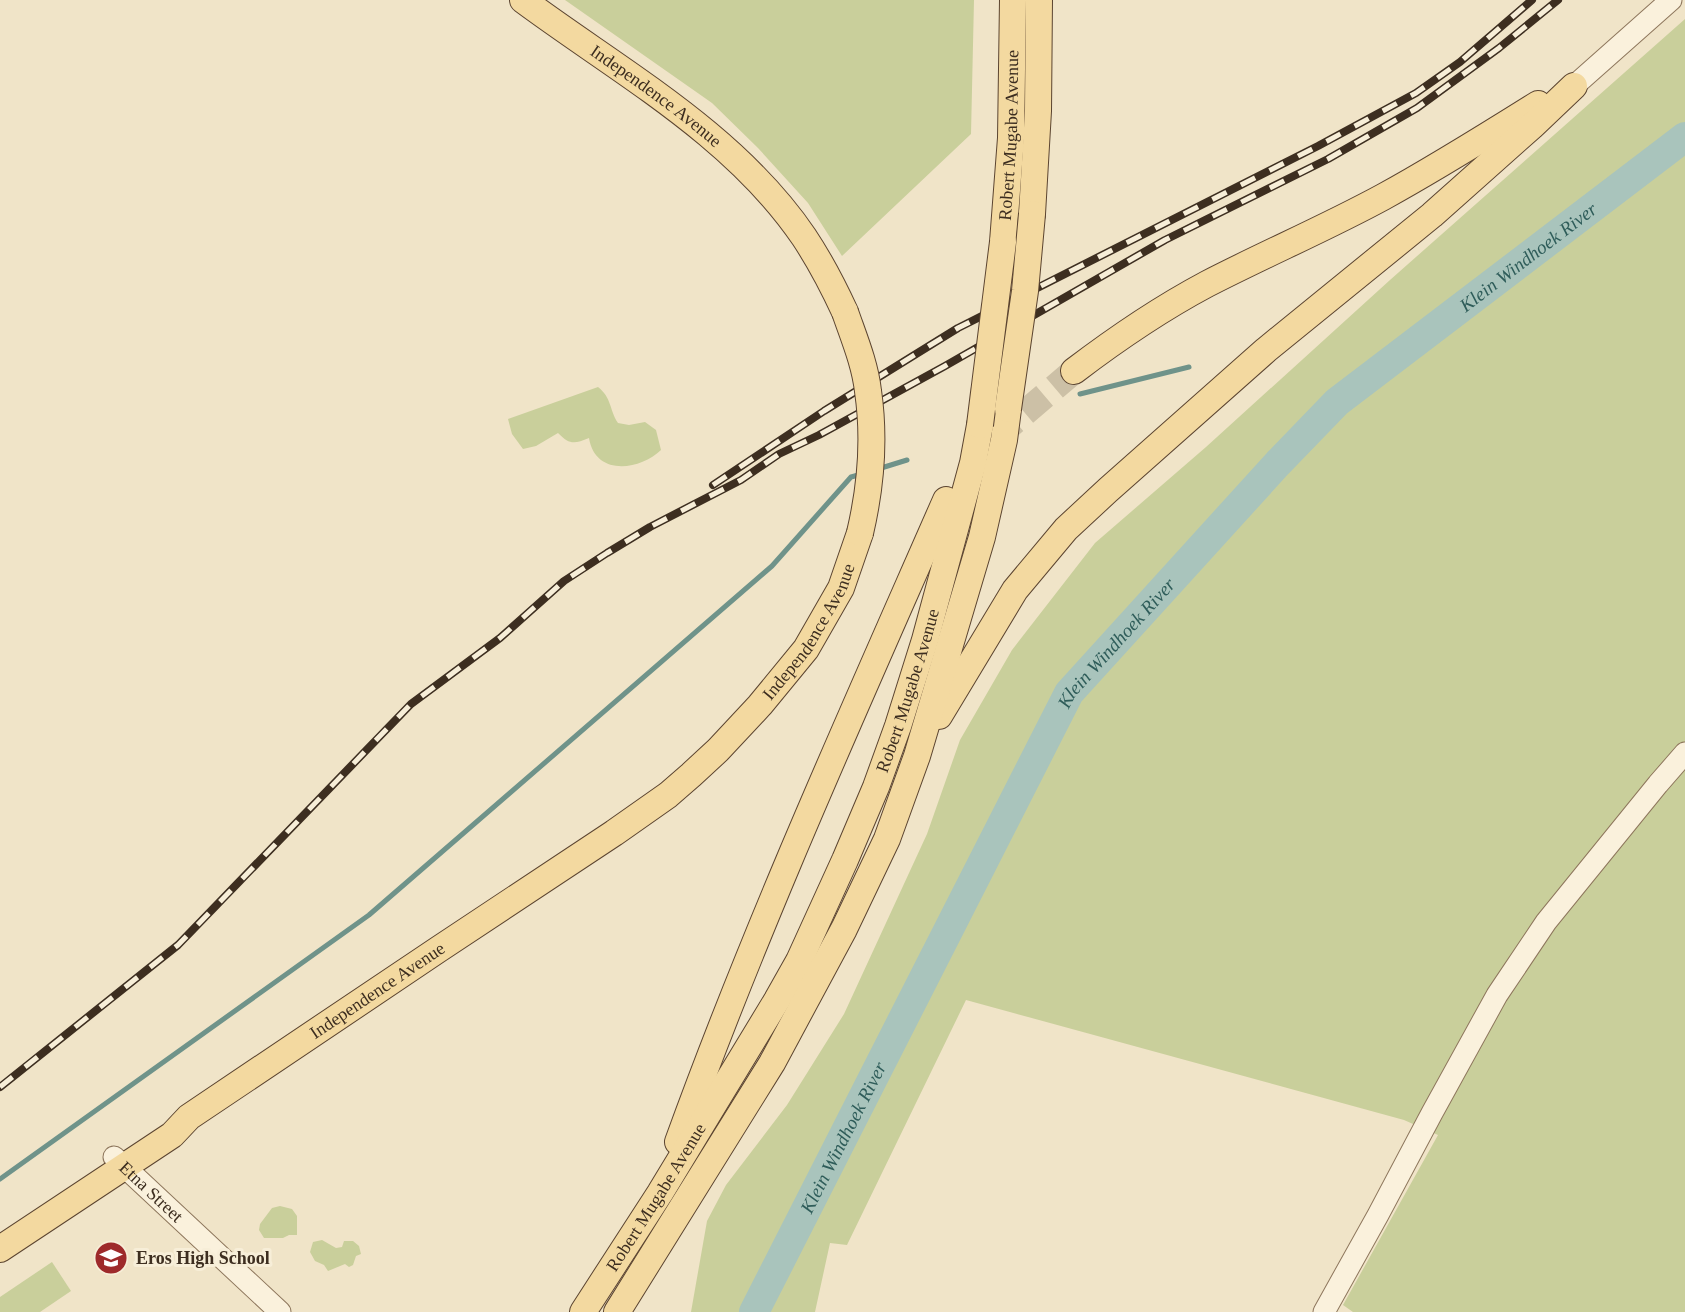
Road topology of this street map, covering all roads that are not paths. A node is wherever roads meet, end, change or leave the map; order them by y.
1 (523, 0) edge
2 (1013, 0) edge
3 (1039, 0) edge
4 (1671, 0) edge
5 (1574, 86) junction
6 (1074, 371) tunnel mouth
7 (946, 500) dead end
8 (1685, 754) edge
9 (917, 756) junction
10 (119, 1162) junction
11 (660, 1193) junction
12 (0, 1234) edge
13 (0, 1249) edge
14 (280, 1312) edge
15 (583, 1312) edge
16 (617, 1312) edge
17 (1324, 1312) edge

1 - 10 main road, Independence Avenue, bridge
2 - 11 main road, Robert Mugabe Avenue, bridge
3 - 9 main road, Robert Mugabe Avenue, bridge
4 - 5 street
5 - 6 main road
5 - 9 main road
7 - 11 main road
8 - 17 street
9 - 16 main road, Robert Mugabe Avenue
10 - 12 main road, Independence Avenue
10 - 13 main road, Independence Avenue
10 - 14 street, Etna Street
11 - 15 main road, Robert Mugabe Avenue

